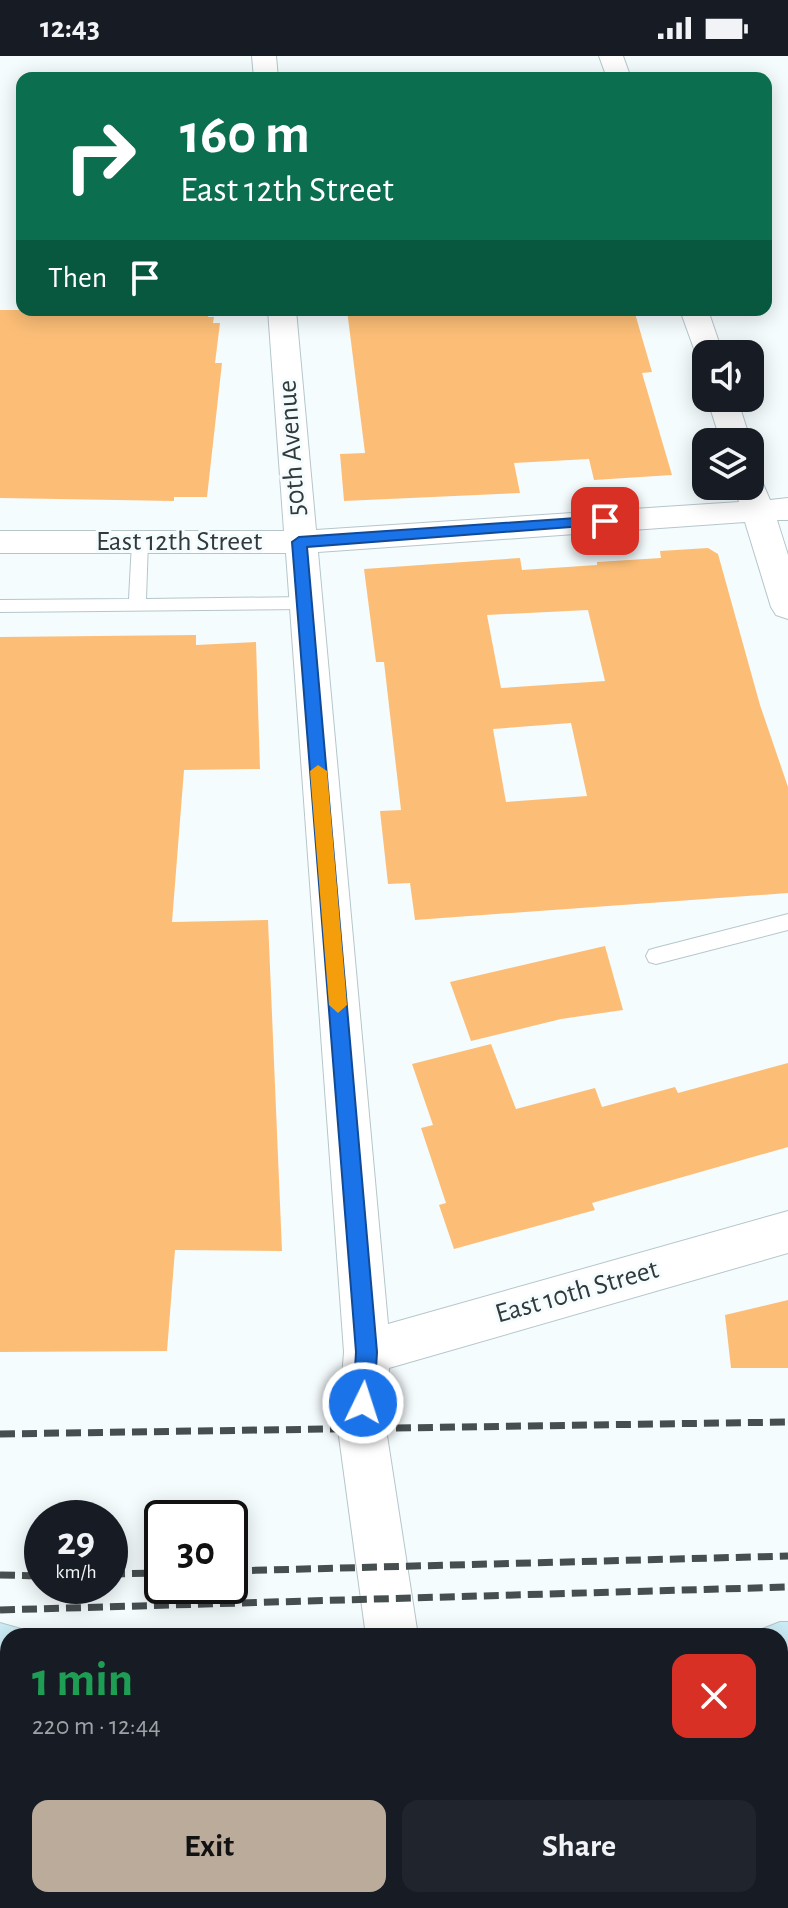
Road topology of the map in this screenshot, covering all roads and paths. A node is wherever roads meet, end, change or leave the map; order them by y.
1 (282, 316) edge
2 (696, 316) edge
3 (704, 340) edge
4 (765, 501) edge
5 (0, 542) edge
6 (140, 542) junction
7 (299, 542) junction
8 (304, 603) junction
9 (137, 605) junction
10 (0, 606) edge
11 (788, 607) edge
12 (788, 922) edge
13 (656, 956) dead end
14 (788, 1232) edge
15 (367, 1352) junction
16 (391, 1628) edge

1 - 7 street, 50th Avenue
2 - 3 street
4 - 7 street, East 12th Street
4 - 11 street
5 - 6 street, East 12th Street
6 - 7 street, East 12th Street
6 - 9 lane
7 - 8 street, 50th Avenue
8 - 9 lane
8 - 15 street, 50th Avenue
9 - 10 lane
12 - 13 lane
14 - 15 street, East 10th Street
15 - 16 street, 50th Avenue

